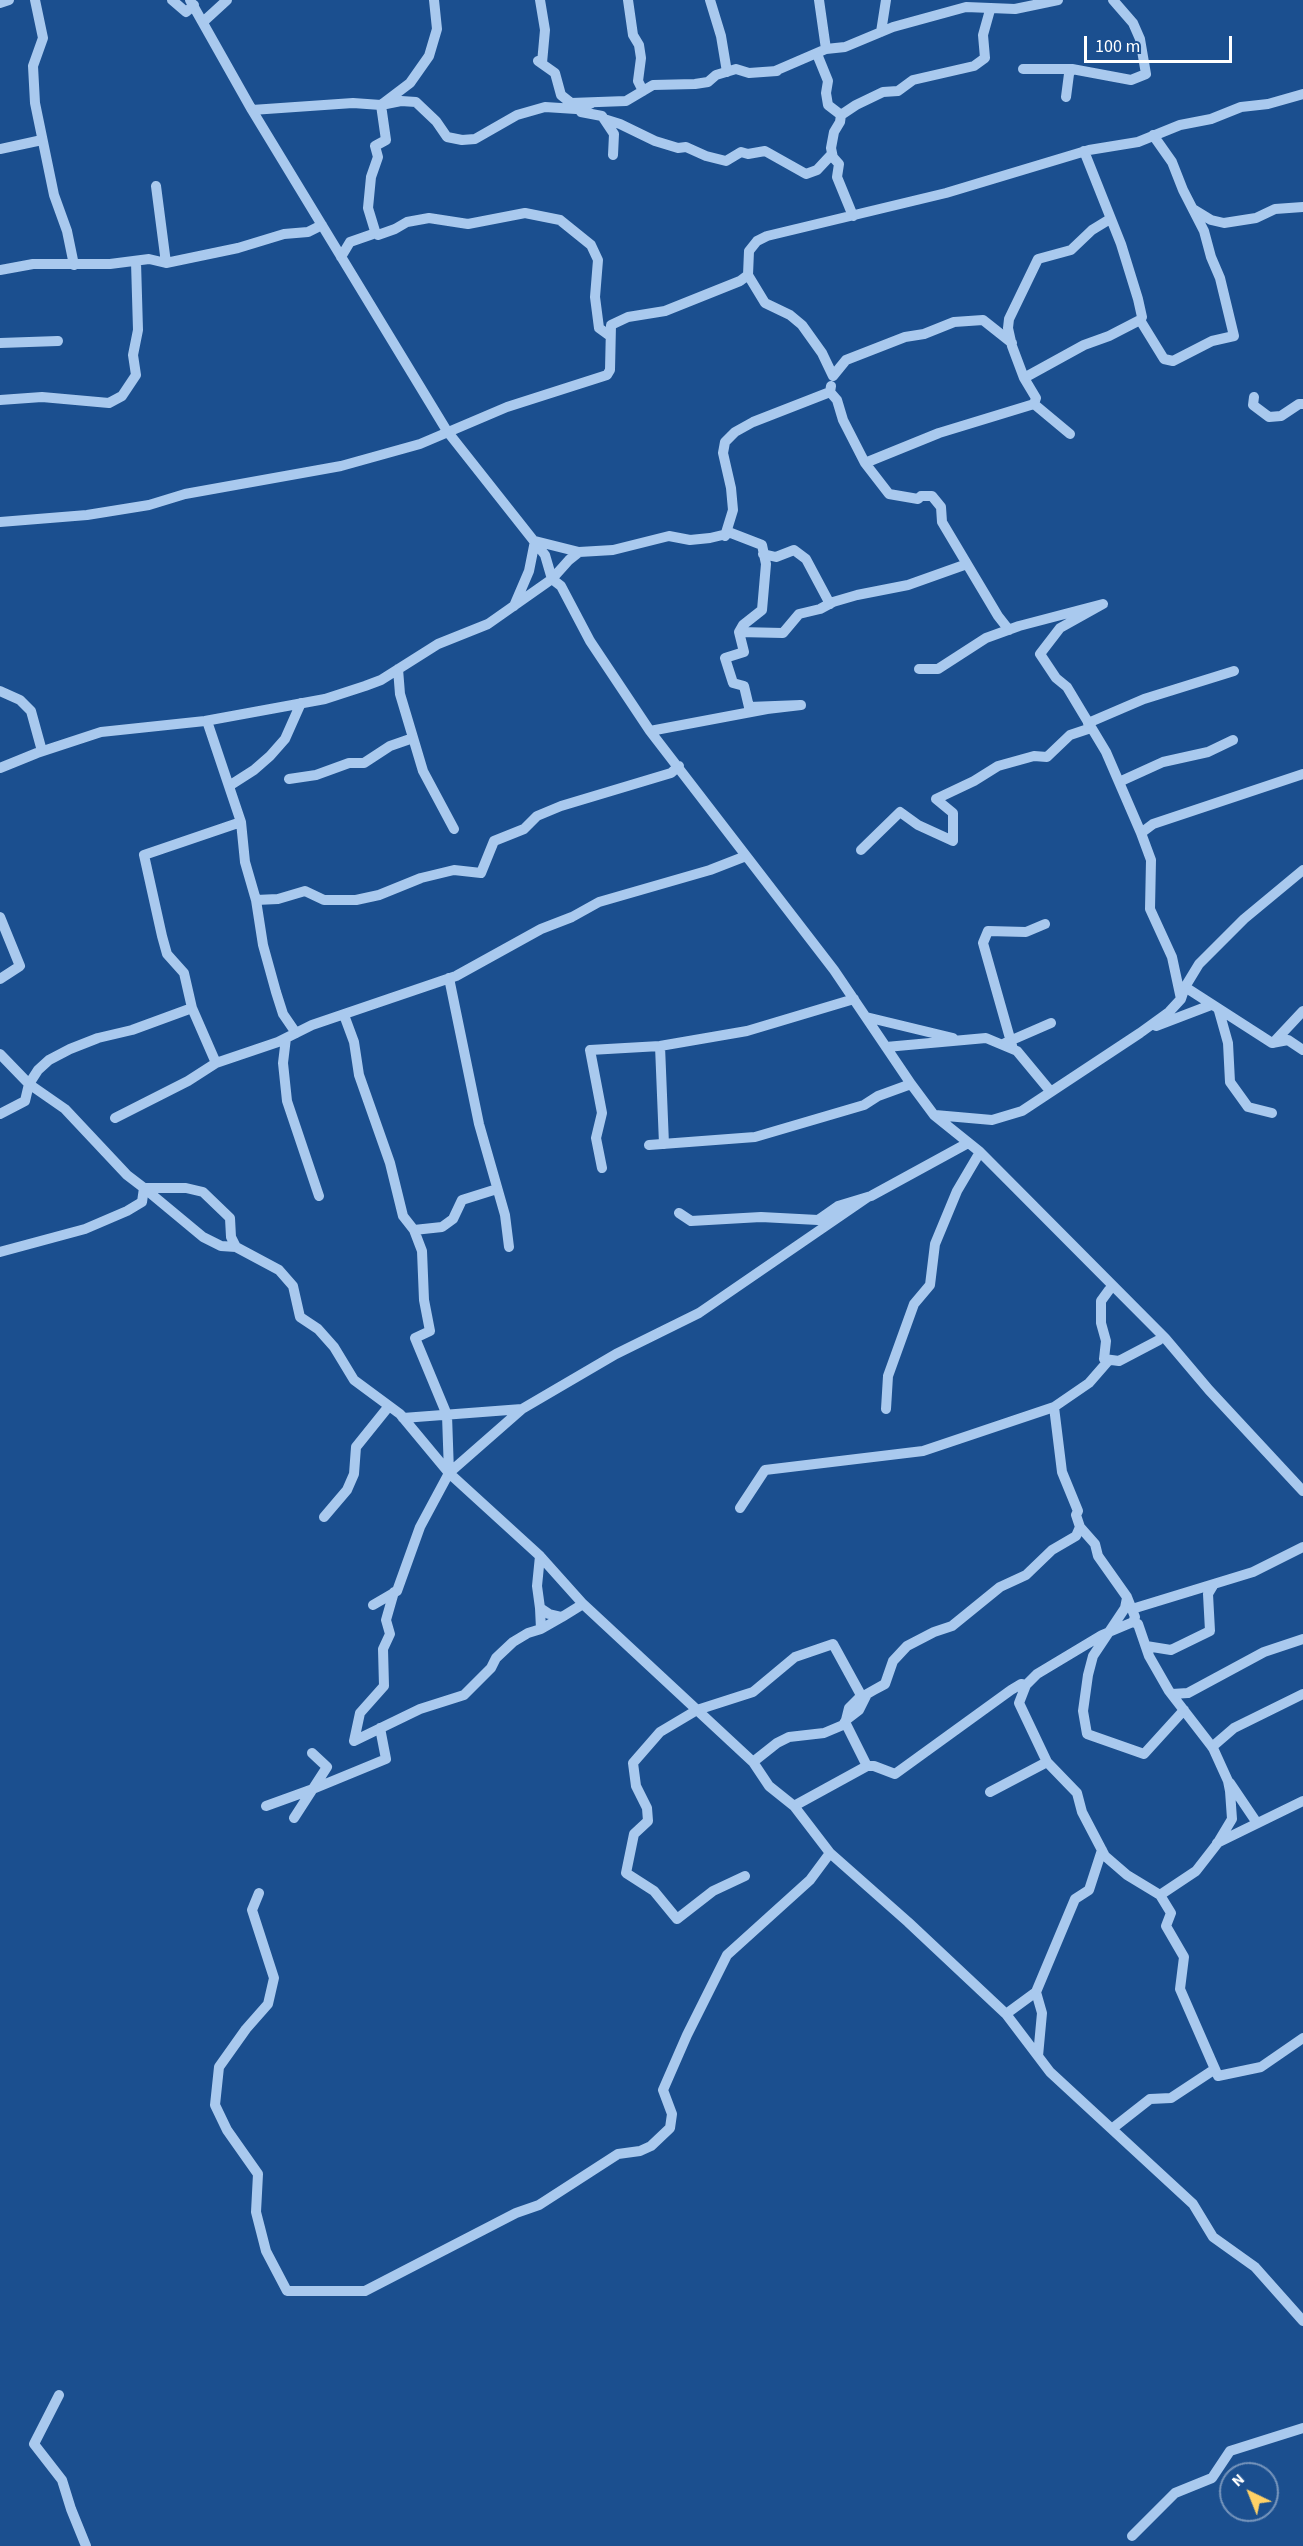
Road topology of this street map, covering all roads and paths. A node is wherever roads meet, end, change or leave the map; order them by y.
1 (9, 0) edge
2 (35, 0) edge
3 (172, 0) edge
4 (227, 0) edge
5 (434, 0) edge
6 (540, 0) edge
7 (628, 0) edge
8 (710, 0) edge
9 (819, 0) edge
10 (886, 0) edge
11 (1058, 0) edge
12 (1113, 0) edge
13 (0, 3) edge
14 (192, 3) edge
15 (990, 10) junction
16 (203, 22) junction
17 (881, 32) junction
18 (821, 51) junction
19 (1023, 69) dead end
20 (1072, 69) junction
21 (727, 72) junction
22 (643, 91) junction
23 (1303, 94) edge
24 (1066, 97) dead end
25 (381, 105) junction
26 (587, 105) junction
27 (252, 110) junction
28 (841, 115) junction
29 (604, 119) junction
30 (1153, 135) junction
31 (42, 140) junction
32 (0, 149) edge
33 (1084, 151) junction
34 (613, 155) dead end
35 (833, 158) junction
36 (156, 186) dead end
37 (1193, 209) junction
38 (1301, 209) edge
39 (853, 216) junction
40 (1110, 219) junction
41 (322, 225) junction
42 (375, 231) junction
43 (341, 257) junction
44 (136, 262) junction
45 (166, 263) junction
46 (74, 265) junction
47 (0, 270) edge
48 (748, 275) junction
49 (1140, 320) junction
50 (610, 336) junction
51 (58, 341) dead end
52 (0, 343) edge
53 (1012, 343) junction
54 (835, 374) junction
55 (1024, 378) junction
56 (830, 392) junction
57 (1254, 397) dead end
58 (0, 400) edge
59 (1034, 404) junction
60 (1303, 404) edge
61 (447, 431) junction
62 (1070, 434) dead end
63 (865, 463) junction
64 (0, 522) edge
65 (725, 536) junction
66 (535, 541) junction
67 (579, 552) junction
68 (764, 554) junction
69 (967, 564) junction
70 (552, 579) junction
71 (830, 604) junction
72 (514, 606) junction
73 (1009, 630) junction
74 (739, 632) junction
75 (398, 669) junction
76 (919, 669) dead end
77 (1234, 671) dead end
78 (0, 691) edge
79 (301, 703) junction
80 (207, 721) junction
81 (1090, 725) junction
82 (650, 730) junction
83 (414, 738) junction
84 (1233, 740) dead end
85 (42, 751) junction
86 (679, 766) junction
87 (0, 768) edge
88 (1303, 774) edge
89 (289, 779) dead end
90 (1119, 782) junction
91 (229, 786) junction
92 (241, 822) junction
93 (454, 829) dead end
94 (1141, 833) junction
95 (861, 850) dead end
96 (746, 856) junction
97 (1303, 870) edge
98 (256, 900) junction
99 (0, 917) edge
100 (1045, 924) dead end
101 (449, 978) junction
102 (0, 979) edge
103 (1185, 987) junction
104 (854, 999) junction
105 (1181, 999) junction
106 (192, 1008) junction
107 (1215, 1008) junction
108 (1303, 1011) edge
109 (344, 1015) junction
110 (866, 1017) junction
111 (1051, 1023) dead end
112 (1144, 1030) junction
113 (291, 1035) junction
114 (962, 1041) junction
115 (1272, 1043) junction
116 (1009, 1045) junction
117 (660, 1046) junction
118 (886, 1047) junction
119 (1303, 1050) edge
120 (0, 1054) edge
121 (216, 1063) junction
122 (29, 1084) junction
123 (911, 1084) junction
124 (1051, 1092) junction
125 (1272, 1113) dead end
126 (0, 1114) edge
127 (934, 1115) junction
128 (116, 1118) dead end
129 (968, 1143) junction
130 (664, 1144) junction
131 (649, 1145) dead end
132 (980, 1152) junction
133 (602, 1168) dead end
134 (144, 1188) junction
135 (497, 1189) junction
136 (319, 1196) dead end
137 (868, 1197) junction
138 (679, 1213) dead end
139 (414, 1230) junction
140 (236, 1247) junction
141 (509, 1247) dead end
142 (0, 1252) edge
143 (1110, 1290) dead end
144 (1159, 1340) dead end
145 (1109, 1360) junction
146 (389, 1406) junction
147 (1054, 1407) junction
148 (522, 1409) junction
149 (886, 1409) dead end
150 (447, 1415) junction
151 (403, 1418) junction
152 (449, 1473) junction
153 (1303, 1491) edge
154 (740, 1508) dead end
155 (324, 1516) dead end
156 (1080, 1527) junction
157 (1303, 1547) edge
158 (540, 1556) junction
159 (1214, 1584) junction
160 (394, 1592) junction
161 (1127, 1597) junction
162 (583, 1604) junction
163 (373, 1605) dead end
164 (540, 1608) junction
165 (1132, 1609) junction
166 (562, 1617) junction
167 (1133, 1622) junction
168 (541, 1629) junction
169 (1110, 1632) junction
170 (1303, 1639) edge
171 (1146, 1646) junction
172 (1026, 1684) junction
173 (1172, 1694) junction
174 (1303, 1694) edge
175 (864, 1696) junction
176 (697, 1710) junction
177 (1184, 1710) junction
178 (845, 1721) junction
179 (380, 1728) junction
180 (1212, 1747) junction
181 (312, 1752) dead end
182 (753, 1762) junction
183 (1047, 1762) junction
184 (867, 1766) junction
185 (1228, 1781) junction
186 (313, 1789) junction
187 (990, 1792) dead end
188 (1303, 1801) edge
189 (266, 1806) dead end
190 (794, 1806) junction
191 (294, 1818) dead end
192 (1257, 1823) junction
193 (1217, 1844) junction
194 (1102, 1850) junction
195 (830, 1853) junction
196 (745, 1876) dead end
197 (259, 1893) dead end
198 (1160, 1895) junction
199 (1036, 1992) junction
200 (1006, 2014) junction
201 (1303, 2038) edge
202 (1038, 2056) junction
203 (1215, 2069) junction
204 (1113, 2128) junction
205 (1303, 2321) edge
206 (58, 2395) dead end
207 (1303, 2428) edge
208 (1132, 2536) dead end
209 (86, 2546) edge

1 - 13 street
2 - 31 street
3 - 14 street
4 - 16 street
5 - 25 street
6 - 26 street
7 - 22 street
8 - 21 street
9 - 18 street
10 - 17 street
11 - 15 street
12 - 20 street
14 - 16 street
15 - 17 street
15 - 28 street
16 - 27 street
17 - 18 street
18 - 21 street
18 - 28 street
19 - 20 street
20 - 24 street
21 - 22 street
22 - 26 street
23 - 30 street
25 - 26 street
25 - 27 street
25 - 42 street
26 - 29 street
27 - 41 street
28 - 35 street
29 - 34 street
29 - 35 street
30 - 33 street
30 - 37 street
31 - 32 street
31 - 46 street
33 - 39 street
33 - 40 street
35 - 39 street
36 - 45 street
37 - 38 street
37 - 49 street
39 - 48 street
40 - 49 street
40 - 53 street
41 - 43 street
41 - 45 street
42 - 43 street
42 - 50 street
43 - 61 street
44 - 45 street
44 - 46 street
44 - 58 street
46 - 47 street
48 - 50 street
48 - 54 street
49 - 55 street
50 - 61 street
51 - 52 street
53 - 54 street
53 - 55 street
54 - 56 street
55 - 59 street
56 - 63 street
56 - 65 street
57 - 60 street
59 - 62 street
59 - 63 street
61 - 64 street
61 - 66 street
63 - 69 street
65 - 67 street
65 - 68 street
66 - 67 street
66 - 70 street
66 - 72 street
67 - 70 street
68 - 71 street
68 - 74 street
69 - 71 street
69 - 73 street
70 - 72 street
70 - 82 street
71 - 74 street
72 - 75 street
73 - 76 street
73 - 81 street
74 - 82 street
75 - 79 street
75 - 83 street
77 - 81 street
78 - 85 street
79 - 80 street
79 - 91 street
80 - 85 street
80 - 91 street
81 - 90 street
81 - 95 street
82 - 86 street
83 - 89 street
83 - 93 street
84 - 90 street
85 - 87 street
86 - 96 street
86 - 98 street
88 - 94 street
90 - 94 street
91 - 92 street
92 - 98 street
92 - 106 street
94 - 105 street
96 - 101 street
96 - 104 street
97 - 103 street
98 - 113 street
99 - 102 street
100 - 116 street
101 - 109 street
101 - 135 street
103 - 105 street
103 - 107 street
104 - 110 street
104 - 117 street
105 - 112 street
106 - 121 street
106 - 122 street
107 - 112 street
107 - 115 street
107 - 125 street
108 - 115 street
109 - 113 street
109 - 139 street
110 - 114 street
110 - 118 street
111 - 116 street
112 - 124 street
113 - 121 street
113 - 136 street
114 - 116 street
114 - 118 street
115 - 119 street
116 - 124 street
117 - 130 street
117 - 133 street
118 - 123 street
120 - 122 street
121 - 128 street
122 - 126 street
122 - 134 street
123 - 127 street
123 - 130 street
124 - 127 street
127 - 129 street
129 - 132 street
129 - 137 street
130 - 131 street
132 - 149 street
132 - 153 street
134 - 140 street
134 - 140 street
134 - 142 street
135 - 139 street
135 - 141 street
137 - 138 street
137 - 148 street
139 - 150 street
140 - 146 street
143 - 145 street
144 - 145 street
145 - 147 street
146 - 151 street
146 - 155 street
147 - 154 street
147 - 156 street
148 - 150 street
148 - 152 street
150 - 151 street
150 - 152 street
151 - 152 street
152 - 158 street
152 - 160 street
156 - 161 street
156 - 175 street
157 - 159 street
158 - 162 street
158 - 164 street
159 - 165 street
159 - 171 street
160 - 163 street
160 - 179 street
161 - 165 street
161 - 169 street
162 - 166 street
162 - 176 street
164 - 166 street
164 - 168 street
165 - 167 street
166 - 168 street
167 - 169 street
167 - 171 street
168 - 179 street
169 - 172 street
169 - 177 street
170 - 173 street
171 - 173 street
172 - 183 street
172 - 184 street
173 - 177 street
174 - 180 street
175 - 176 street
175 - 178 street
176 - 182 street
176 - 196 street
177 - 180 street
178 - 182 street
178 - 184 street
179 - 186 street
180 - 185 street
181 - 186 street
182 - 190 street
183 - 187 street
183 - 194 street
184 - 190 street
185 - 192 street
185 - 193 street
186 - 189 street
186 - 191 street
188 - 192 street
190 - 195 street
192 - 193 street
193 - 198 street
194 - 198 street
194 - 199 street
195 - 197 street
195 - 200 street
198 - 203 street
199 - 200 street
199 - 202 street
200 - 202 street
201 - 203 street
202 - 204 street
203 - 204 street
204 - 205 street
206 - 209 street
207 - 208 street

